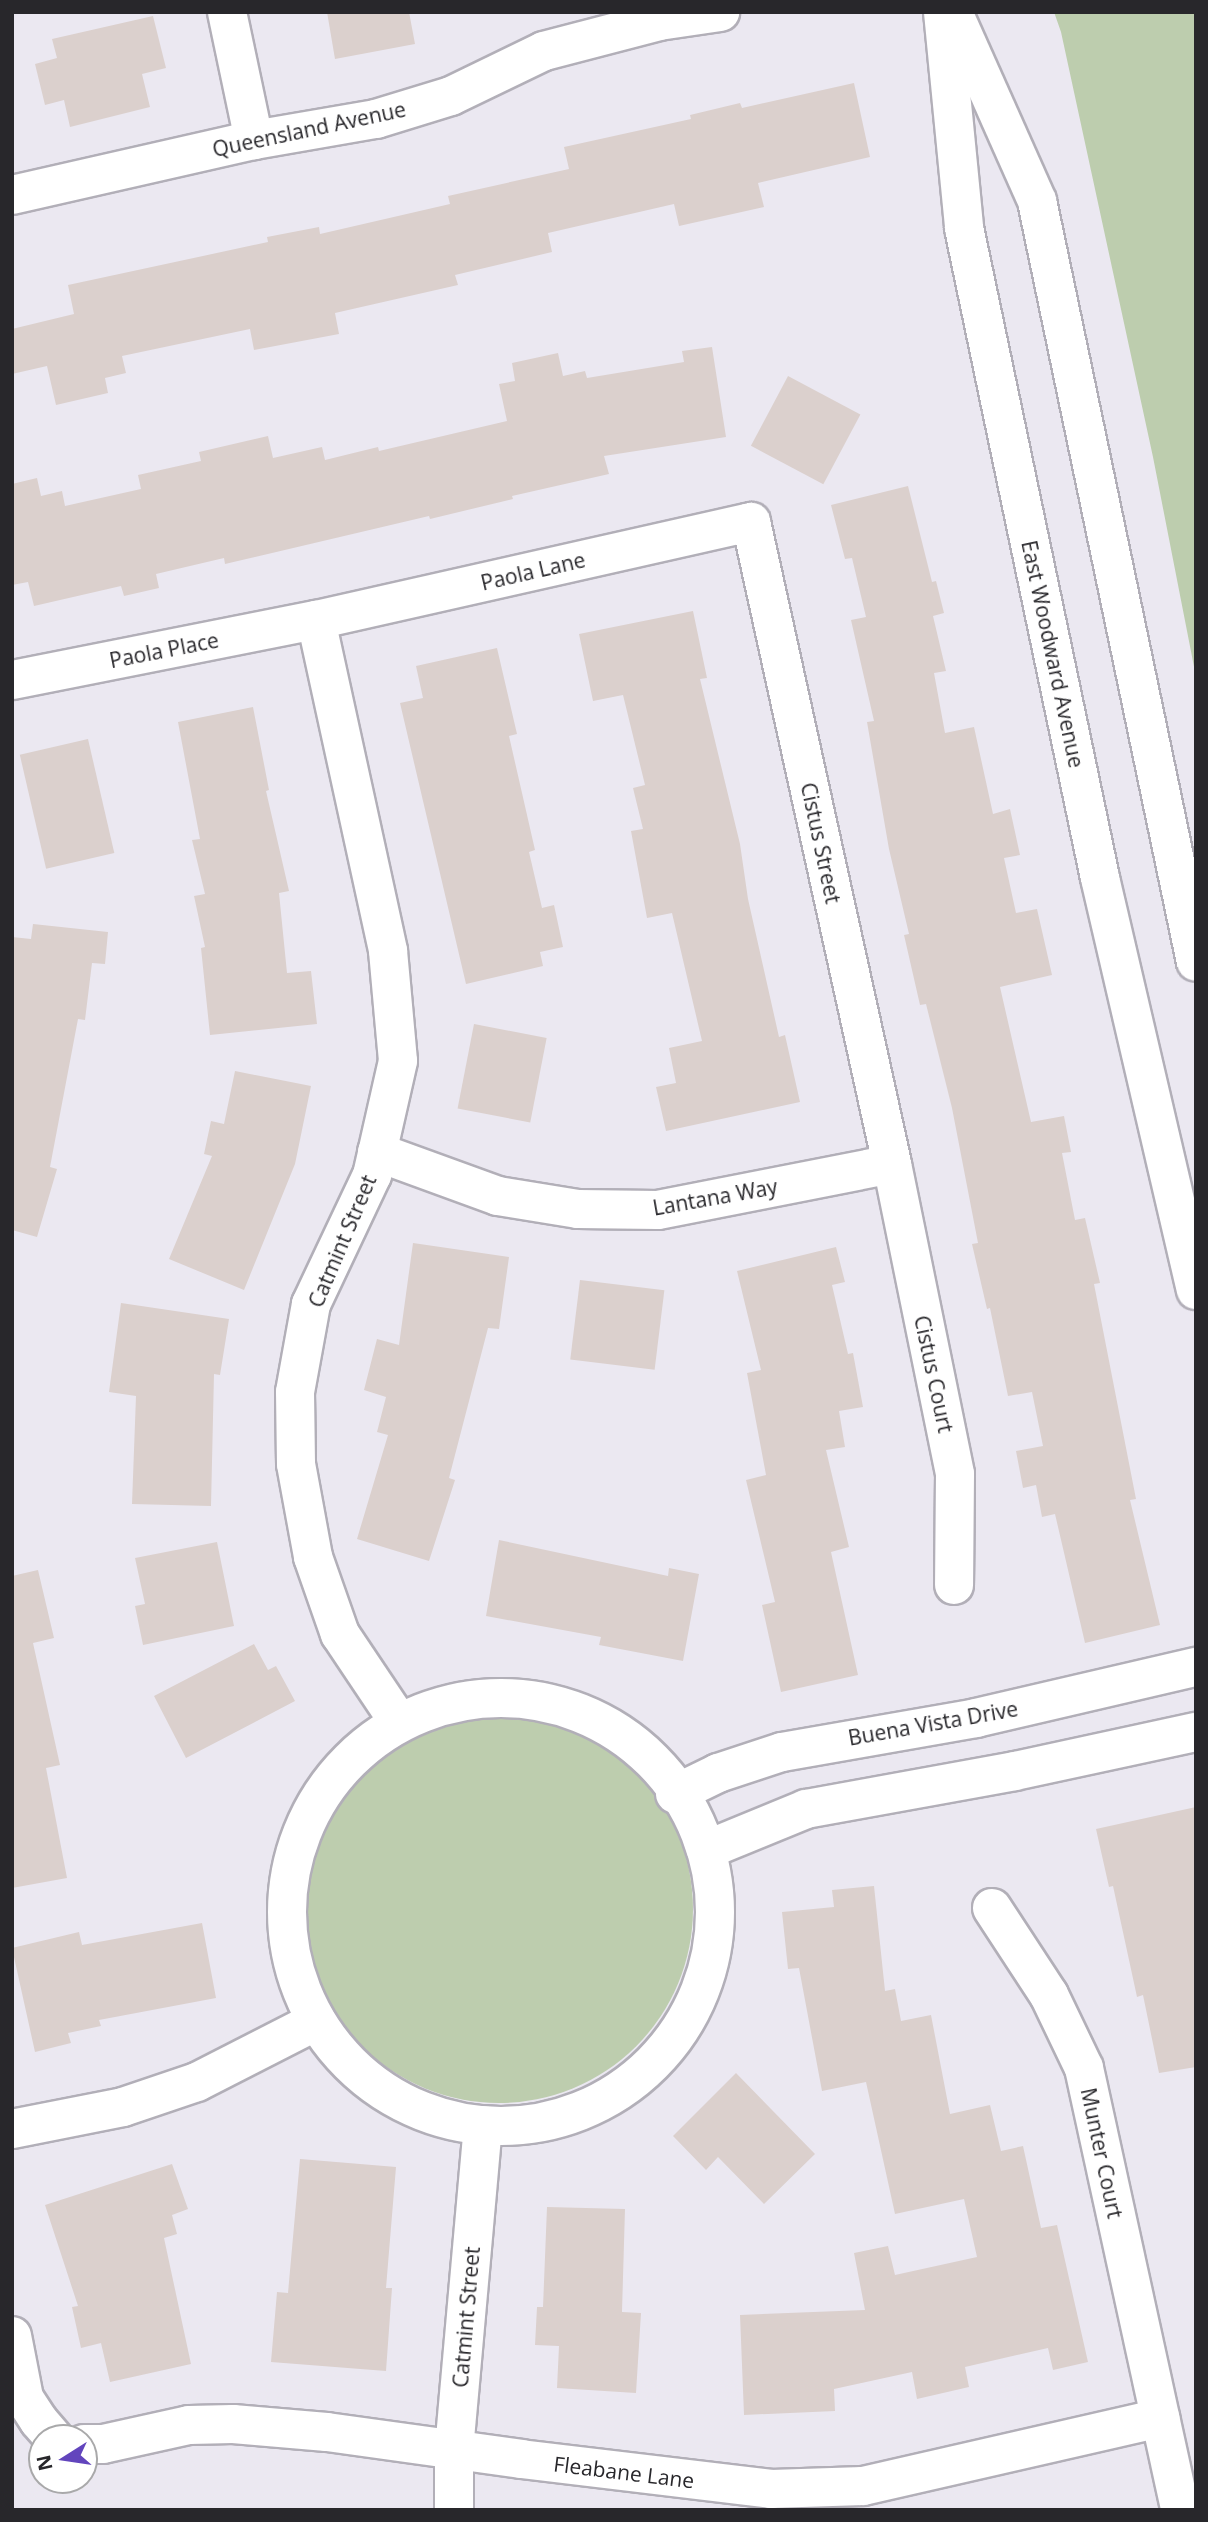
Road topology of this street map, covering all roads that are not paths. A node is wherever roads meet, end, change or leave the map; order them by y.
1 (227, 12) edge
2 (720, 12) edge
3 (943, 12) edge
4 (953, 12) edge
5 (658, 16) edge
6 (254, 140) junction
7 (12, 195) edge
8 (751, 522) joint
9 (316, 620) junction
10 (12, 680) edge
11 (1196, 962) edge
12 (377, 1152) junction
13 (891, 1164) junction
14 (1196, 1290) edge
15 (954, 1585) dead end
16 (1196, 1667) edge
17 (399, 1722) junction
18 (1196, 1732) edge
19 (675, 1794) junction
20 (706, 1850) junction
21 (992, 1908) dead end
22 (316, 2021) junction
23 (483, 2125) junction
24 (12, 2129) edge
25 (12, 2336) edge
26 (1160, 2418) junction
27 (42, 2424) edge
28 (98, 2444) edge
29 (454, 2450) junction
30 (454, 2510) edge
31 (1180, 2510) edge

1 - 6 street
2 - 5 street, Queensland Avenue
3 - 14 street, East Woodward Avenue
4 - 11 street
5 - 6 street, Queensland Avenue
6 - 7 street, Queensland Avenue
8 - 9 street, Paola Lane
8 - 13 street, Cistus Street
9 - 10 street, Paola Place
9 - 12 street, Catmint Street
12 - 13 street, Lantana Way
12 - 17 street, Catmint Street
13 - 15 street, Cistus Court
16 - 19 street, Buena Vista Drive
17 - 19 street
17 - 22 street
18 - 20 street
19 - 20 street
20 - 23 street
21 - 26 street, Munter Court
22 - 23 street
22 - 24 street
23 - 29 street, Catmint Street
25 - 27 street
26 - 29 street, Fleabane Lane
26 - 31 street, Munter Court
28 - 29 street, Fleabane Lane
29 - 30 street, Catmint Street

